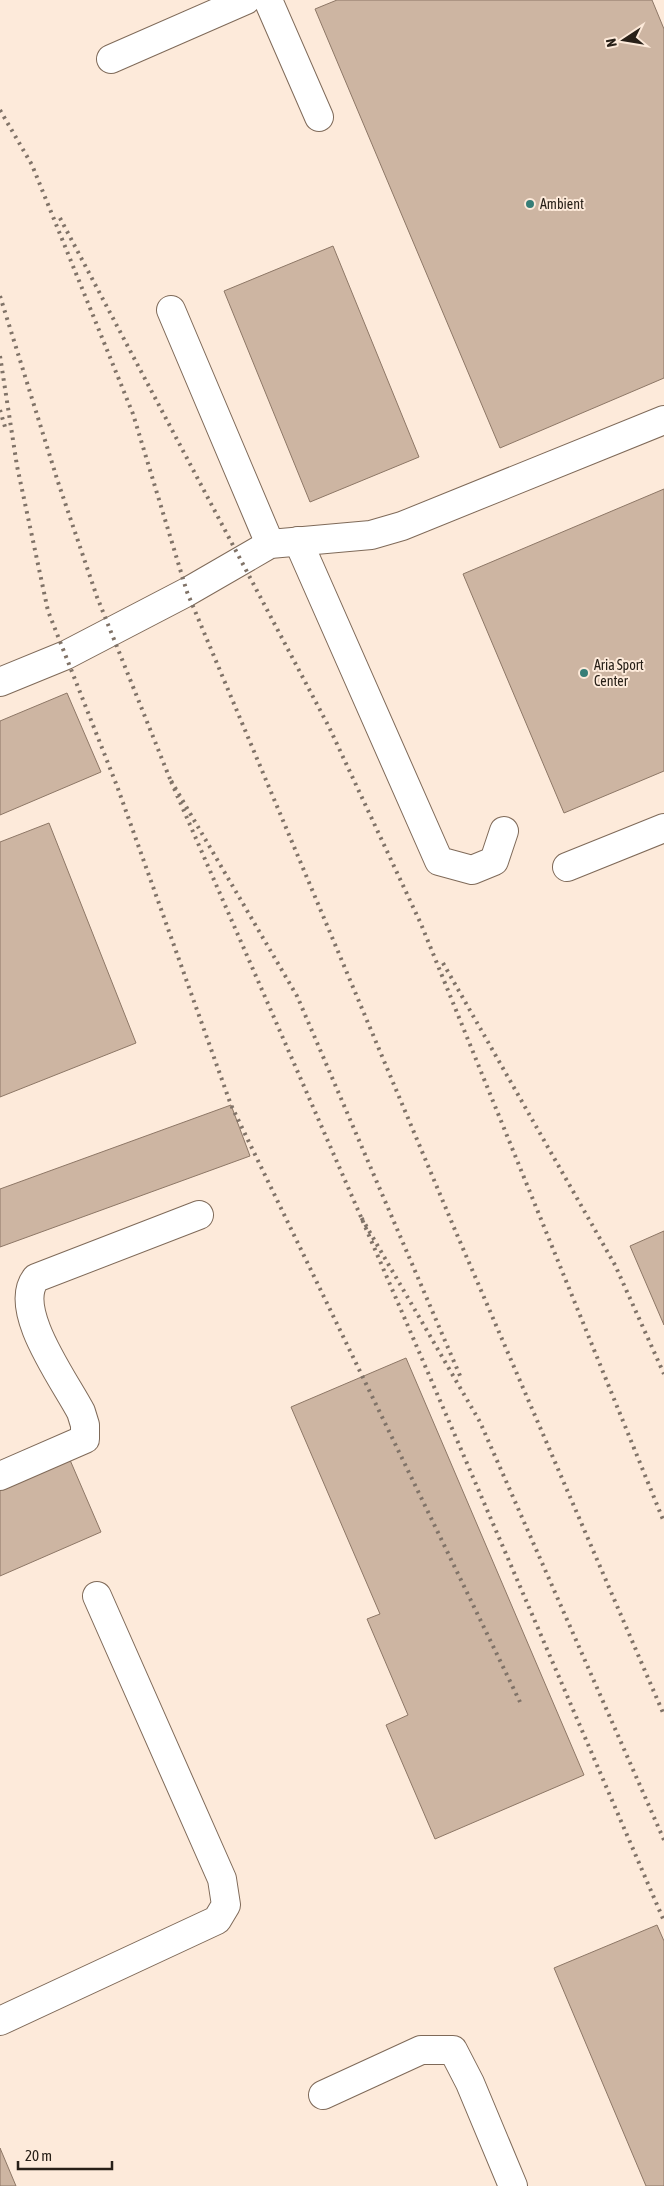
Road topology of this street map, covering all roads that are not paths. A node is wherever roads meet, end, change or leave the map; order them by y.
1 (246, 0) edge
2 (268, 0) edge
3 (111, 59) dead end
4 (320, 117) dead end
5 (171, 310) dead end
6 (664, 420) edge
7 (298, 541) junction
8 (270, 544) junction
9 (0, 682) edge
10 (664, 828) edge
11 (504, 831) dead end
12 (567, 867) dead end
13 (199, 1215) dead end
14 (0, 1476) edge
15 (97, 1596) dead end
16 (0, 2021) edge
17 (324, 2095) dead end
18 (514, 2186) edge

1 - 3 lane
2 - 4 lane
5 - 8 lane
6 - 7 lane
7 - 8 lane
7 - 11 lane
8 - 9 lane
10 - 12 lane
13 - 14 lane
15 - 16 lane
17 - 18 lane

